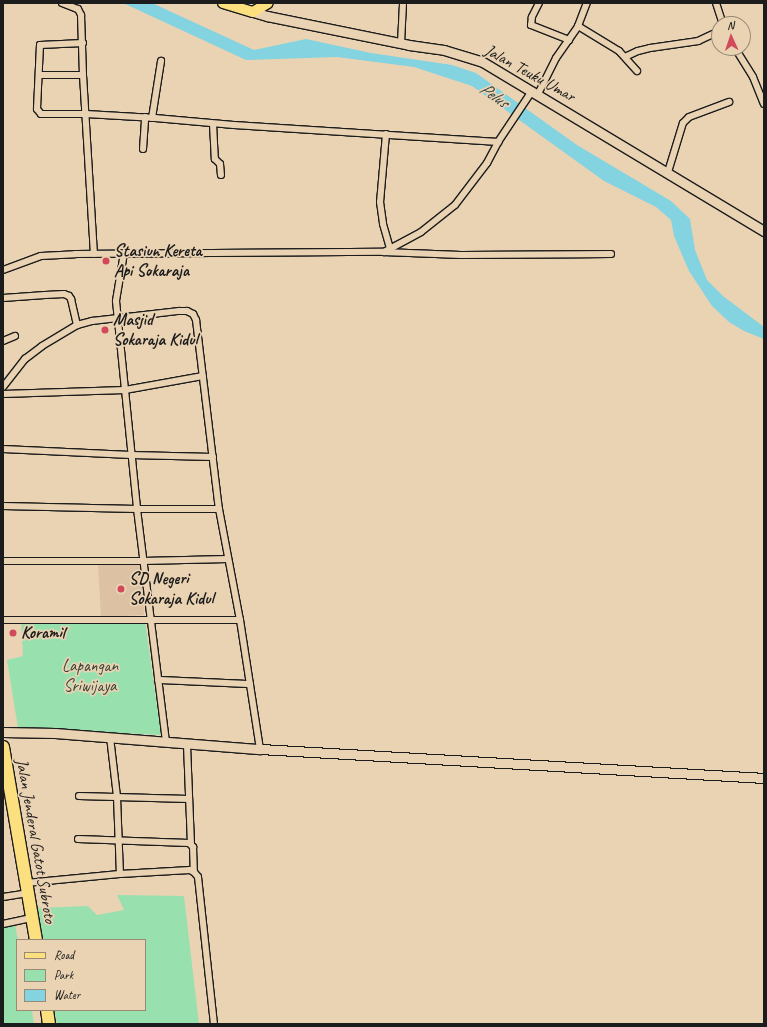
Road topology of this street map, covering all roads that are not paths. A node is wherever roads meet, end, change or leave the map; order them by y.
1 (62, 3) edge
2 (223, 3) edge
3 (268, 3) edge
4 (403, 3) edge
5 (539, 3) edge
6 (587, 3) edge
7 (716, 3) edge
8 (253, 12) junction
9 (720, 16) edge
10 (578, 26) junction
11 (711, 35) edge
12 (569, 40) junction
13 (83, 43) junction
14 (402, 43) junction
15 (741, 56) edge
16 (625, 57) junction
17 (161, 61) dead end
18 (637, 71) dead end
19 (39, 75) junction
20 (83, 75) junction
21 (533, 94) junction
22 (729, 102) dead end
23 (764, 104) edge
24 (86, 114) junction
25 (144, 118) junction
26 (152, 118) junction
27 (213, 124) junction
28 (386, 134) junction
29 (498, 142) junction
30 (143, 149) dead end
31 (668, 172) junction
32 (221, 175) dead end
33 (764, 231) edge
34 (390, 249) junction
35 (382, 252) junction
36 (94, 254) junction
37 (124, 254) junction
38 (610, 254) dead end
39 (3, 270) edge
40 (3, 298) edge
41 (117, 319) junction
42 (77, 325) junction
43 (15, 336) dead end
44 (3, 341) edge
45 (203, 376) junction
46 (3, 387) edge
47 (125, 390) junction
48 (3, 394) edge
49 (3, 449) edge
50 (131, 455) junction
51 (213, 457) junction
52 (3, 506) edge
53 (219, 508) junction
54 (137, 509) junction
55 (228, 559) junction
56 (3, 561) edge
57 (142, 561) junction
58 (150, 619) junction
59 (3, 620) edge
60 (240, 620) junction
61 (158, 680) junction
62 (250, 684) junction
63 (3, 732) edge
64 (110, 738) junction
65 (166, 742) junction
66 (186, 744) junction
67 (3, 747) edge
68 (260, 749) junction
69 (764, 778) edge
70 (79, 796) dead end
71 (117, 797) junction
72 (189, 799) junction
73 (78, 839) dead end
74 (119, 840) junction
75 (191, 844) junction
76 (194, 872) junction
77 (120, 874) junction
78 (27, 888) junction
79 (3, 897) edge
80 (32, 918) junction
81 (3, 924) edge
82 (36, 939) edge
83 (47, 1011) edge
84 (49, 1024) edge
85 (214, 1024) edge

1 - 13 street
2 - 8 main road
3 - 8 main road
4 - 14 street
5 - 12 street
6 - 10 street
7 - 9 street
8 - 14 street, Jalan Teuku Umar
10 - 12 street
10 - 16 street
11 - 16 street
12 - 21 street
13 - 19 street
13 - 20 street
14 - 21 street, Jalan Teuku Umar
15 - 23 street
16 - 18 street
17 - 26 street
19 - 20 street
19 - 24 street
20 - 24 street
21 - 29 street
21 - 31 street, Jalan Teuku Umar
22 - 31 street
24 - 25 street
24 - 36 street
25 - 26 street
25 - 30 street
26 - 27 street
27 - 28 street
27 - 32 street
28 - 29 street
28 - 34 street
29 - 34 street
31 - 33 street, Jalan Teuku Umar
34 - 35 street
35 - 37 street
35 - 38 street
36 - 37 street
36 - 39 street
37 - 41 street
40 - 42 street
41 - 42 street
41 - 45 street
41 - 47 street
42 - 46 street
43 - 44 street
45 - 47 street
45 - 51 street
47 - 48 street
47 - 50 street
49 - 50 street
50 - 51 street
50 - 54 street
51 - 53 street
52 - 54 street
53 - 54 street
53 - 55 street
54 - 57 street
55 - 57 street
55 - 60 street
56 - 57 street
57 - 58 street
58 - 59 street
58 - 60 street
58 - 61 street
60 - 62 street
61 - 62 street
61 - 65 street
62 - 68 street
63 - 64 street
64 - 65 street
64 - 71 street
65 - 66 street
66 - 68 street
66 - 72 street
67 - 78 highway, Jalan Jenderal Gatot Subroto
68 - 69 street
70 - 71 street
71 - 72 street
71 - 74 street
72 - 75 street
73 - 74 street
74 - 75 street
74 - 77 street
75 - 76 street
76 - 77 street
76 - 85 street
77 - 78 street
78 - 79 street
78 - 80 highway, Jalan Jenderal Gatot Subroto
80 - 81 street
80 - 82 highway, Jalan Jenderal Gatot Subroto
83 - 84 highway

